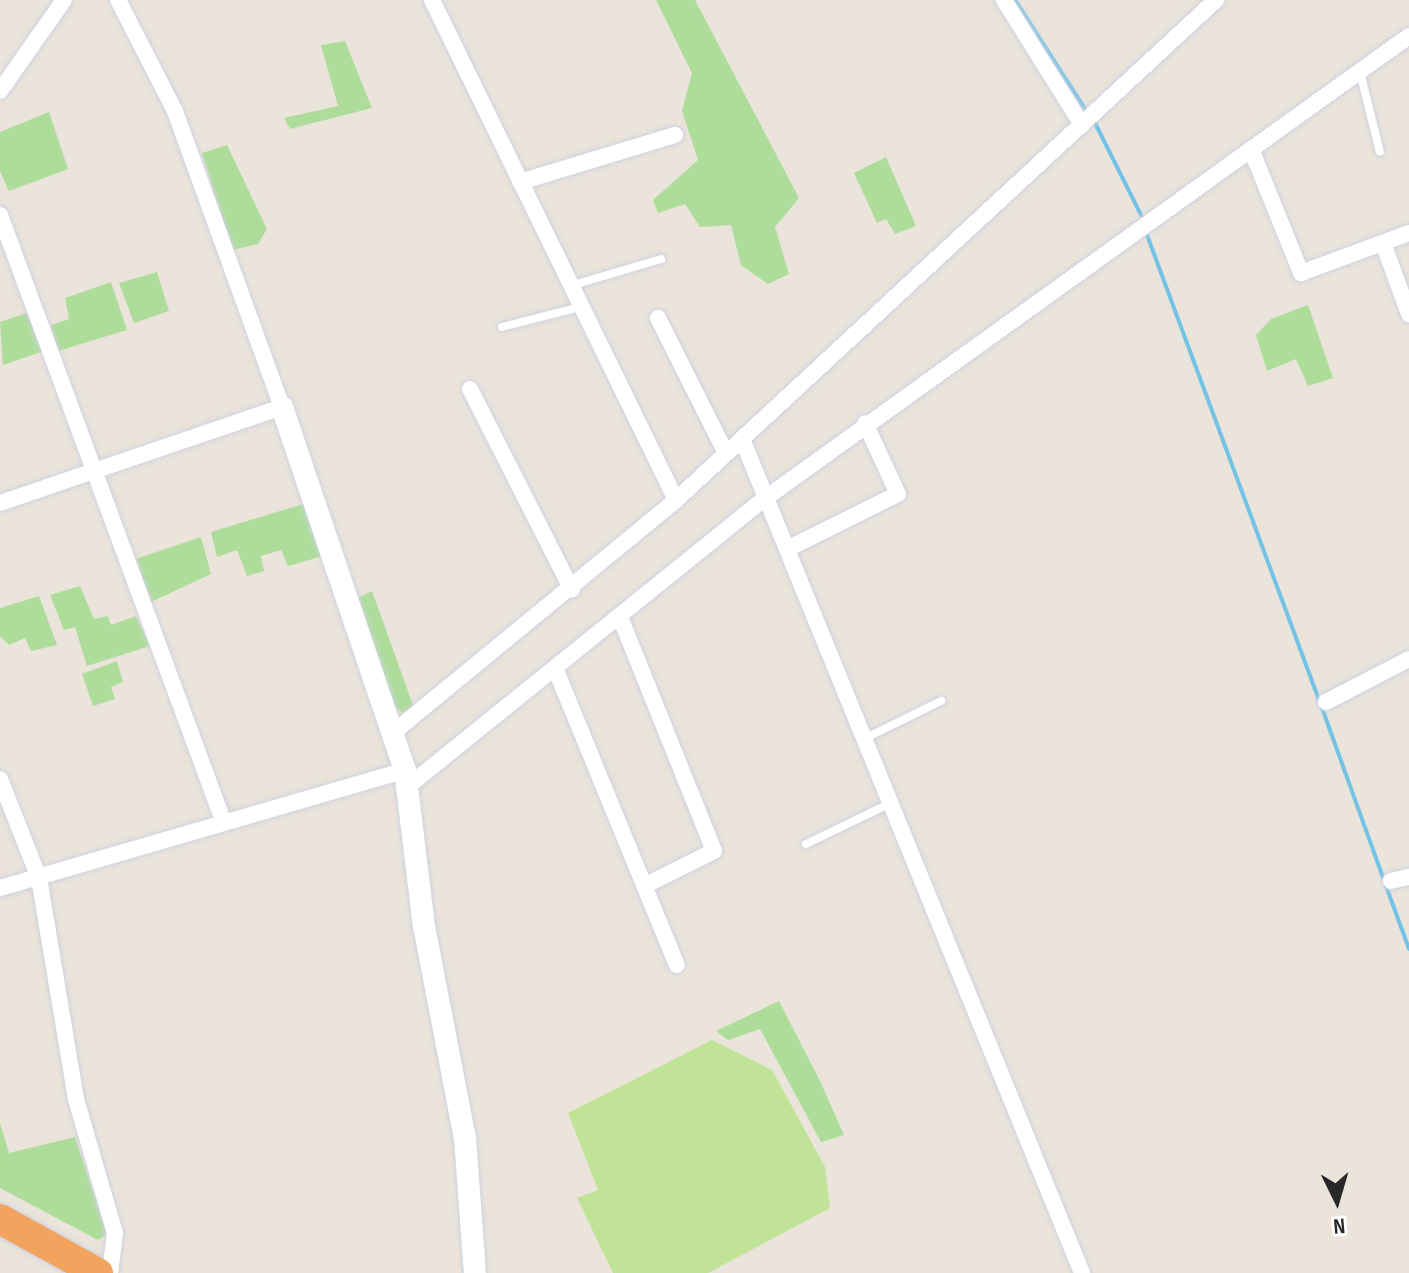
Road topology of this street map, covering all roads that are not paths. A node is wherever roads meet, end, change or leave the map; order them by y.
1 (64, 0) edge
2 (118, 0) edge
3 (432, 0) edge
4 (1004, 0) edge
5 (1216, 0) edge
6 (1409, 36) edge
7 (1360, 71) junction
8 (0, 91) edge
9 (1082, 125) junction
10 (675, 135) dead end
11 (1251, 149) junction
12 (1380, 152) dead end
13 (520, 182) junction
14 (0, 215) edge
15 (1409, 233) edge
16 (1383, 243) junction
17 (661, 259) dead end
18 (570, 286) junction
19 (580, 307) junction
20 (1409, 314) edge
21 (658, 318) dead end
22 (502, 327) dead end
23 (470, 389) dead end
24 (282, 407) junction
25 (865, 423) junction
26 (742, 439) junction
27 (726, 453) junction
28 (93, 471) junction
29 (767, 497) junction
30 (676, 500) junction
31 (0, 503) edge
32 (791, 547) junction
33 (572, 590) junction
34 (620, 617) junction
35 (1409, 659) edge
36 (555, 668) junction
37 (941, 701) dead end
38 (1326, 702) dead end
39 (395, 731) junction
40 (866, 738) junction
41 (0, 779) edge
42 (406, 779) junction
43 (892, 803) junction
44 (224, 823) junction
45 (806, 844) dead end
46 (1409, 877) edge
47 (39, 878) junction
48 (1391, 881) dead end
49 (644, 886) junction
50 (0, 888) edge
51 (677, 965) dead end
52 (0, 1219) edge
53 (98, 1273) edge
54 (110, 1273) edge
55 (475, 1273) edge
56 (1082, 1273) edge

1 - 8 street
2 - 24 street
3 - 13 street
4 - 9 street
5 - 9 street
6 - 7 street
7 - 11 street
7 - 12 lane
9 - 26 street
10 - 13 street
11 - 16 street
11 - 25 street
13 - 18 street
14 - 28 street
15 - 16 street
16 - 20 street
17 - 18 lane
18 - 19 street
19 - 22 lane
19 - 30 street
21 - 27 street
23 - 33 street
24 - 28 street
24 - 39 street
25 - 29 street
25 - 32 street
26 - 27 street
26 - 29 street
27 - 30 street
28 - 31 street
28 - 44 street
29 - 32 street
29 - 34 street
30 - 33 street
32 - 40 street
33 - 39 street
34 - 36 street
34 - 49 street
35 - 38 street
36 - 42 street
36 - 49 street
37 - 40 lane
39 - 42 street
40 - 43 street
41 - 47 street
42 - 44 street
42 - 55 street
43 - 45 lane
43 - 56 street
44 - 47 street
46 - 48 street
47 - 50 street
47 - 54 street
49 - 51 street
52 - 53 highway

